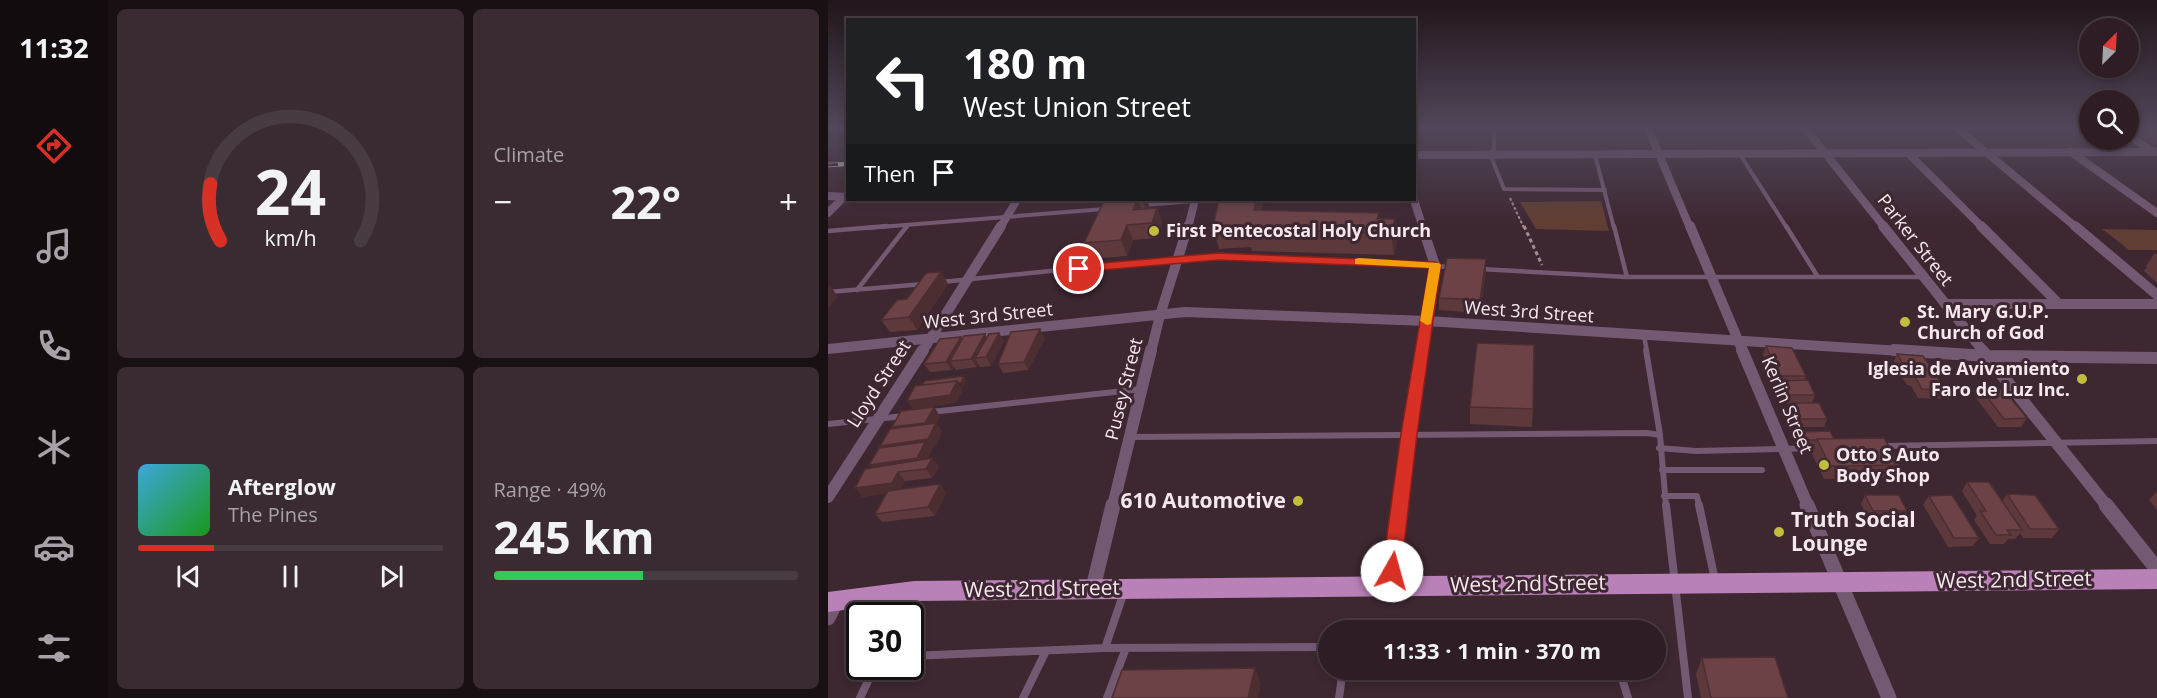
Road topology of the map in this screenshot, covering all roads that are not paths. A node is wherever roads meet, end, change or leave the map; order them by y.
1 (1493, 161) edge
2 (1597, 161) edge
3 (1662, 161) edge
4 (1744, 161) edge
5 (1832, 161) edge
6 (1916, 161) edge
7 (1997, 161) edge
8 (2083, 161) edge
9 (1605, 190) junction
10 (828, 196) edge
11 (846, 197) edge
12 (1016, 201) edge
13 (1186, 201) edge
14 (1195, 201) edge
15 (1414, 201) edge
16 (1140, 206) dead end
17 (828, 213) edge
18 (2157, 213) edge
19 (1006, 217) junction
20 (1102, 219) edge
21 (908, 225) junction
22 (828, 231) edge
23 (1093, 238) edge
24 (1180, 258) junction
25 (1435, 265) junction
26 (1453, 268) edge
27 (1079, 269) junction
28 (1476, 269) edge
29 (1627, 277) junction
30 (1711, 277) junction
31 (1818, 277) junction
32 (1922, 277) junction
33 (966, 280) junction
34 (857, 290) junction
35 (828, 292) edge
36 (2157, 295) edge
37 (1945, 304) junction
38 (2058, 304) junction
39 (2157, 304) edge
40 (1160, 315) junction
41 (1427, 321) junction
42 (1644, 336) junction
43 (931, 338) junction
44 (1738, 341) junction
45 (828, 349) edge
46 (1987, 356) junction
47 (2157, 358) edge
48 (1142, 389) junction
49 (928, 413) edge
50 (916, 414) edge
51 (881, 418) junction
52 (828, 424) edge
53 (1409, 434) junction
54 (1660, 435) junction
55 (1131, 437) junction
56 (2157, 441) edge
57 (2055, 442) junction
58 (1879, 446) edge
59 (1659, 448) junction
60 (1833, 448) edge
61 (1786, 449) junction
62 (1662, 470) junction
63 (1762, 470) dead end
64 (1664, 496) junction
65 (828, 497) edge
66 (2157, 569) edge
67 (2157, 579) edge
68 (1674, 582) junction
69 (1715, 582) junction
70 (1839, 583) junction
71 (1390, 586) junction
72 (1093, 588) junction
73 (1125, 588) junction
74 (831, 607) edge
75 (1318, 647) edge
76 (1105, 648) junction
77 (1126, 648) junction
78 (1046, 651) junction
79 (924, 655) edge
80 (868, 680) edge
81 (1341, 680) edge
82 (1622, 680) edge
83 (860, 698) edge
84 (1023, 698) edge
85 (1107, 698) edge
86 (1339, 698) edge
87 (1628, 698) edge
88 (1688, 698) edge
89 (1889, 698) edge

1 - 9 lane
2 - 9 lane
3 - 30 street, Kerlin Street
4 - 31 lane
5 - 32 street, Parker Street
6 - 38 street
7 - 36 street
8 - 18 street
9 - 29 lane
10 - 11 street
11 - 17 street
12 - 19 street, Lloyd Street
13 - 16 lane
14 - 24 street, Pusey Street
15 - 25 street
19 - 20 lane
19 - 21 lane
19 - 33 street, Lloyd Street
21 - 22 lane
21 - 34 lane
23 - 27 lane
24 - 25 lane
24 - 27 lane
24 - 40 street, Pusey Street
25 - 26 lane
25 - 41 street
27 - 33 lane
28 - 29 lane
29 - 30 lane
30 - 31 lane
30 - 44 street, Kerlin Street
31 - 32 lane
32 - 37 street, Parker Street
33 - 34 lane
33 - 43 street, Lloyd Street
34 - 35 lane
37 - 38 street
37 - 46 street, Parker Street
38 - 39 street
40 - 41 street, West 3rd Street
40 - 43 street, West 3rd Street
40 - 48 street, Pusey Street
41 - 42 street, West 3rd Street
41 - 53 street
42 - 44 street, West 3rd Street
42 - 54 lane
43 - 45 street, West 3rd Street
43 - 51 street, Lloyd Street
44 - 46 street, West 3rd Street
44 - 61 street, Kerlin Street
46 - 47 street, West 3rd Street
46 - 57 street, Parker Street
48 - 49 lane
48 - 55 street, Pusey Street
50 - 51 lane
51 - 52 lane
51 - 65 street, Lloyd Street
53 - 54 lane
53 - 55 lane
53 - 71 street
54 - 59 lane
55 - 72 street, Pusey Street
56 - 57 lane
57 - 58 lane
57 - 66 street, Parker Street
59 - 61 lane
59 - 62 lane
60 - 61 lane
61 - 70 street, Kerlin Street
62 - 63 lane
62 - 64 lane
64 - 68 lane
64 - 69 lane
67 - 70 main road, West 2nd Street
68 - 69 main road, West 2nd Street
68 - 71 main road, West 2nd Street
68 - 88 lane
69 - 70 main road, West 2nd Street
70 - 89 street, Kerlin Street
71 - 73 main road, West 2nd Street
72 - 73 main road, West 2nd Street
72 - 74 main road, West 2nd Street
73 - 76 lane
75 - 77 lane
76 - 77 lane
76 - 78 lane
77 - 85 lane
78 - 79 lane
78 - 84 lane
80 - 83 lane
81 - 86 lane
82 - 87 lane

